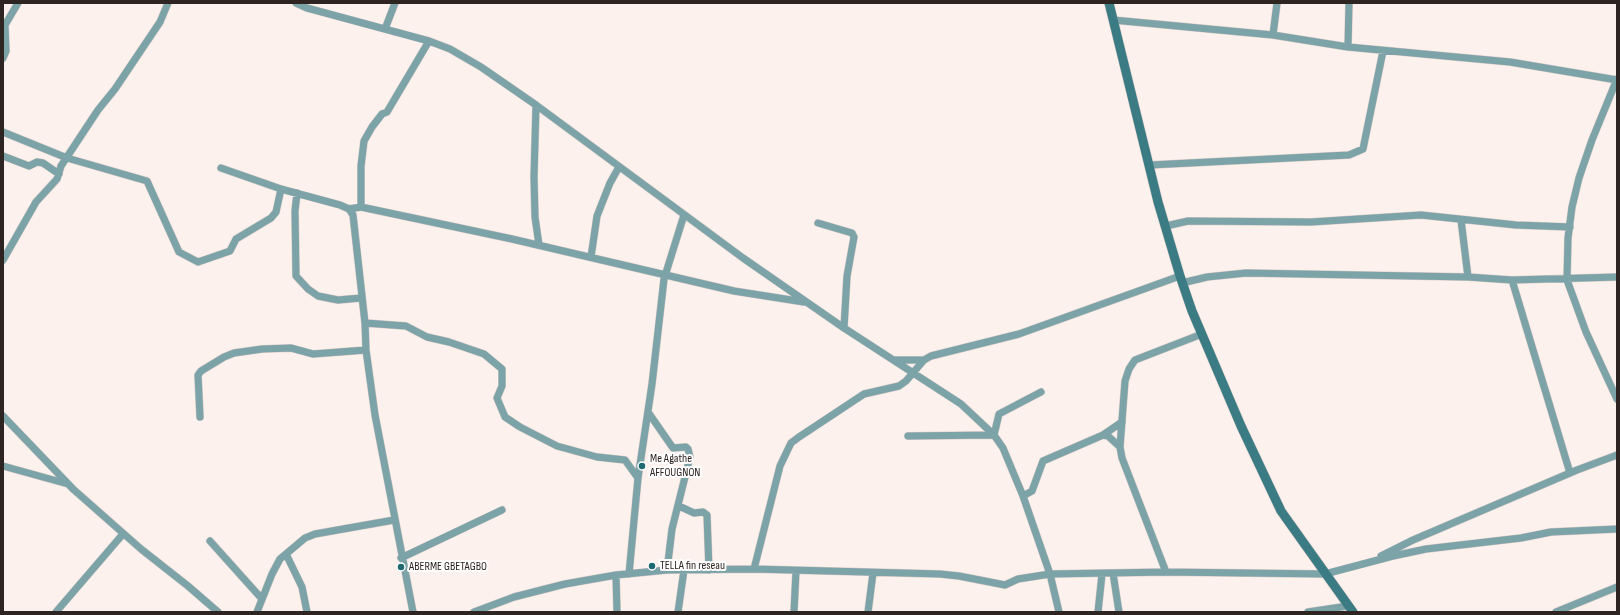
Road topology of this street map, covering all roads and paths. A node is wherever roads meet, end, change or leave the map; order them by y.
1 (18, 3) edge
2 (168, 3) edge
3 (296, 3) edge
4 (395, 3) edge
5 (1109, 3) edge
6 (1277, 3) edge
7 (1350, 3) edge
8 (1113, 20) junction
9 (385, 29) junction
10 (1273, 35) junction
11 (428, 41) junction
12 (1348, 47) junction
13 (1383, 51) junction
14 (3, 58) edge
15 (1617, 79) edge
16 (536, 105) junction
17 (3, 132) edge
18 (3, 156) edge
19 (67, 158) junction
20 (1150, 165) junction
21 (619, 167) junction
22 (221, 168) dead end
23 (59, 174) junction
24 (281, 189) junction
25 (297, 193) junction
26 (361, 206) junction
27 (349, 209) junction
28 (684, 215) junction
29 (1462, 220) junction
30 (818, 223) dead end
31 (1166, 226) junction
32 (1570, 227) junction
33 (539, 245) junction
34 (591, 257) junction
35 (3, 260) edge
36 (665, 274) junction
37 (1468, 277) junction
38 (1617, 277) edge
39 (1181, 279) junction
40 (1512, 280) junction
41 (1567, 280) junction
42 (361, 298) junction
43 (806, 302) junction
44 (365, 323) junction
45 (844, 328) junction
46 (1202, 334) junction
47 (366, 350) junction
48 (894, 360) junction
49 (924, 360) junction
50 (913, 372) junction
51 (1040, 392) dead end
52 (1617, 399) edge
53 (648, 412) junction
54 (3, 416) edge
55 (200, 417) dead end
56 (1122, 422) junction
57 (994, 435) junction
58 (1103, 435) junction
59 (908, 436) dead end
60 (1120, 447) junction
61 (1617, 455) edge
62 (3, 466) edge
63 (1570, 473) junction
64 (638, 478) junction
65 (69, 484) junction
66 (1023, 496) junction
67 (679, 506) junction
68 (502, 510) dead end
69 (394, 520) junction
70 (1617, 529) edge
71 (123, 534) junction
72 (210, 541) dead end
73 (286, 554) junction
74 (401, 558) junction
75 (1374, 561) junction
76 (754, 569) junction
77 (667, 570) junction
78 (684, 570) junction
79 (709, 570) junction
80 (796, 571) junction
81 (1166, 572) junction
82 (873, 573) junction
83 (1113, 573) junction
84 (629, 574) junction
85 (1050, 574) junction
86 (1102, 574) junction
87 (1326, 574) junction
88 (616, 575) junction
89 (1617, 587) edge
90 (262, 599) junction
91 (1350, 609) edge
92 (56, 612) edge
93 (218, 612) edge
94 (257, 612) edge
95 (307, 612) edge
96 (413, 612) edge
97 (474, 612) edge
98 (617, 612) edge
99 (678, 612) edge
100 (794, 612) edge
101 (868, 612) edge
102 (1059, 612) edge
103 (1098, 612) edge
104 (1119, 612) edge
105 (1308, 612) edge
106 (1556, 612) edge

1 - 14 street
2 - 19 street
3 - 9 street
4 - 9 street
5 - 8 main road
6 - 10 street
7 - 12 street
8 - 10 street
8 - 20 main road
9 - 11 street
10 - 12 street
11 - 16 street
11 - 26 street
12 - 13 street
13 - 15 street
13 - 20 street
15 - 32 street
16 - 21 street
16 - 33 street
17 - 19 street
18 - 23 street
19 - 23 street
19 - 24 street
20 - 31 main road
21 - 28 street
21 - 34 street
22 - 24 street
23 - 35 street
24 - 25 street
25 - 27 street
25 - 42 street
26 - 27 street
26 - 33 street
27 - 42 street
28 - 36 street
28 - 43 street
29 - 31 street
29 - 32 street
29 - 37 street
30 - 45 street
31 - 39 main road
32 - 41 street
33 - 34 street
34 - 36 street
36 - 43 street
36 - 53 street
37 - 39 street
37 - 40 street
38 - 41 street
39 - 46 main road
39 - 49 street
40 - 41 street
40 - 63 street
41 - 52 street
42 - 44 street
43 - 45 street
44 - 47 street
44 - 64 street
45 - 48 street
46 - 56 street
46 - 87 main road
47 - 55 street
47 - 69 street
48 - 49 street
48 - 50 street
49 - 50 street
50 - 57 street
50 - 76 street
51 - 57 street
53 - 64 street
53 - 67 street
54 - 65 street
56 - 58 street
56 - 60 street
57 - 59 street
57 - 66 street
58 - 60 street
58 - 66 street
60 - 81 street
61 - 63 street
62 - 65 street
63 - 75 street
64 - 84 street
65 - 71 street
66 - 85 street
67 - 77 street
67 - 79 street
68 - 74 street
69 - 73 street
69 - 74 street
70 - 75 street
71 - 92 street
71 - 93 street
72 - 90 street
73 - 90 street
73 - 95 street
74 - 96 street
75 - 87 street
76 - 79 street
76 - 80 street
77 - 78 street
77 - 84 street
78 - 79 street
78 - 99 street
80 - 82 street
80 - 100 street
81 - 83 street
81 - 87 street
82 - 85 street
82 - 101 street
83 - 86 street
83 - 104 street
84 - 88 street
85 - 86 street
85 - 102 street
86 - 103 street
87 - 91 main road
88 - 97 street
88 - 98 street
89 - 106 street
90 - 94 street
91 - 105 street

